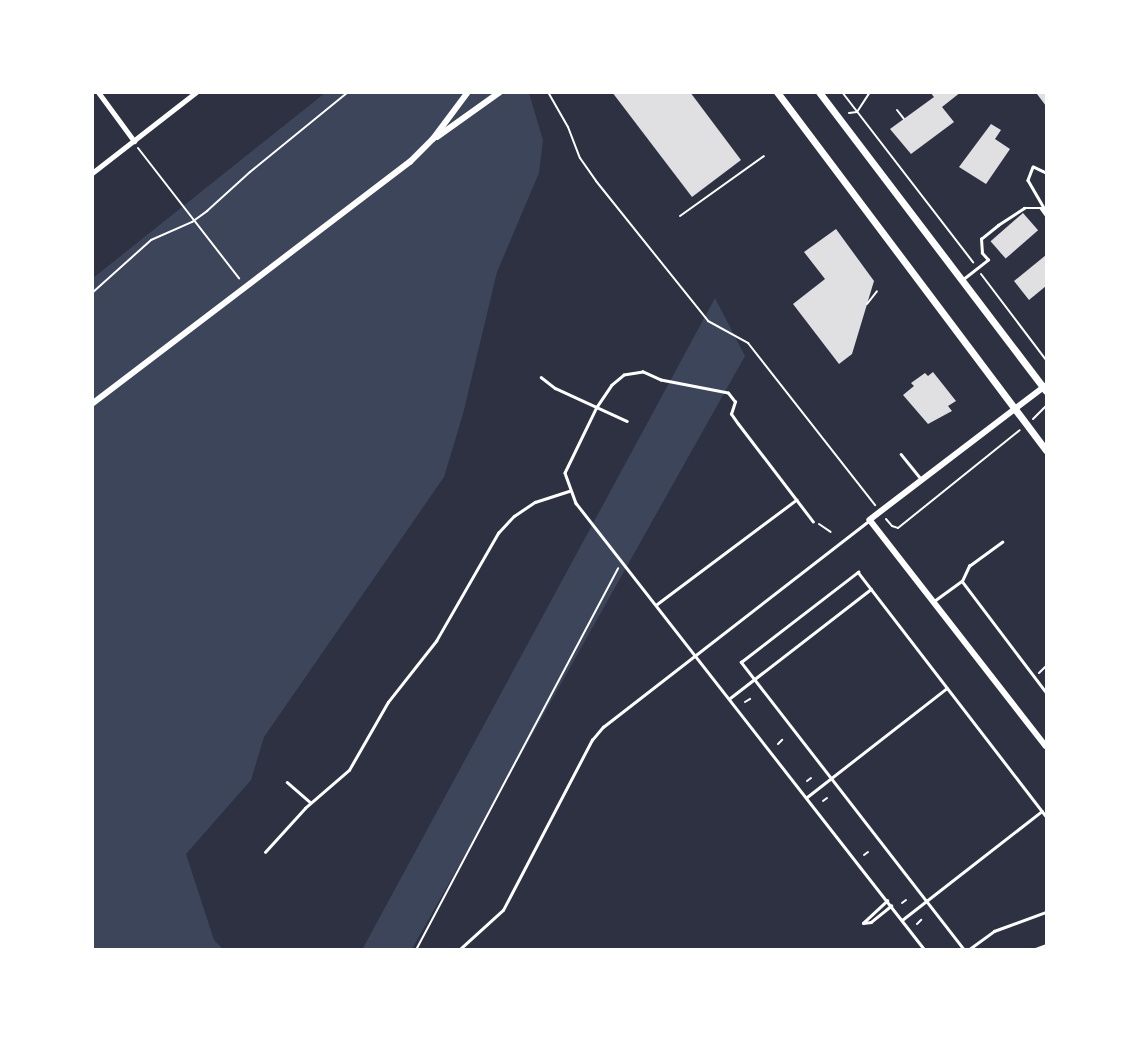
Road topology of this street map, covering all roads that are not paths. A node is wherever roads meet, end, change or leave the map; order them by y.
1 (98, 92) edge
2 (196, 92) edge
3 (468, 92) edge
4 (500, 92) edge
5 (777, 92) edge
6 (819, 92) edge
7 (434, 139) junction
8 (134, 141) junction
9 (92, 173) edge
10 (1046, 173) edge
11 (1046, 211) edge
12 (1046, 215) edge
13 (962, 280) junction
14 (541, 377) dead end
15 (1046, 389) edge
16 (92, 404) edge
17 (597, 406) junction
18 (1016, 409) junction
19 (628, 421) dead end
20 (1046, 450) edge
21 (901, 454) dead end
22 (922, 480) junction
23 (569, 491) junction
24 (796, 500) junction
25 (870, 520) junction
26 (813, 522) dead end
27 (1002, 542) dead end
28 (962, 580) junction
29 (871, 589) junction
30 (934, 601) junction
31 (657, 604) junction
32 (696, 653) junction
33 (754, 679) junction
34 (947, 688) junction
35 (1046, 692) edge
36 (730, 698) junction
37 (1046, 746) edge
38 (832, 778) junction
39 (287, 782) dead end
40 (808, 797) junction
41 (310, 802) junction
42 (1042, 811) junction
43 (1046, 816) edge
44 (265, 852) dead end
45 (887, 900) junction
46 (927, 901) junction
47 (891, 906) junction
48 (1046, 912) edge
49 (902, 920) junction
50 (1046, 945) edge
51 (459, 950) edge
52 (925, 950) edge
53 (964, 950) edge
54 (968, 950) edge
55 (1033, 950) edge

1 - 8 street
2 - 8 street
3 - 7 street
4 - 7 street
5 - 18 main road
6 - 13 main road
7 - 16 street
8 - 9 street
10 - 11 lane
12 - 13 lane
13 - 15 main road
14 - 17 lane
15 - 18 street
17 - 19 lane
17 - 23 lane
17 - 24 lane
18 - 20 main road
18 - 22 street
21 - 22 lane
22 - 25 street
23 - 31 lane
23 - 41 lane
24 - 26 lane
24 - 31 lane
25 - 30 street
25 - 32 lane
27 - 28 lane
28 - 30 lane
28 - 35 lane
29 - 33 lane
29 - 33 lane
29 - 34 lane
30 - 37 street
31 - 32 lane
32 - 36 lane
32 - 51 lane
33 - 36 lane
33 - 38 lane
34 - 38 lane
34 - 42 lane
36 - 40 lane
38 - 40 lane
38 - 46 lane
39 - 41 lane
40 - 45 lane
41 - 44 lane
42 - 43 lane
42 - 46 lane
45 - 47 lane
45 - 47 lane
46 - 49 lane
46 - 53 lane
47 - 49 lane
48 - 54 lane
49 - 52 lane
50 - 55 lane

